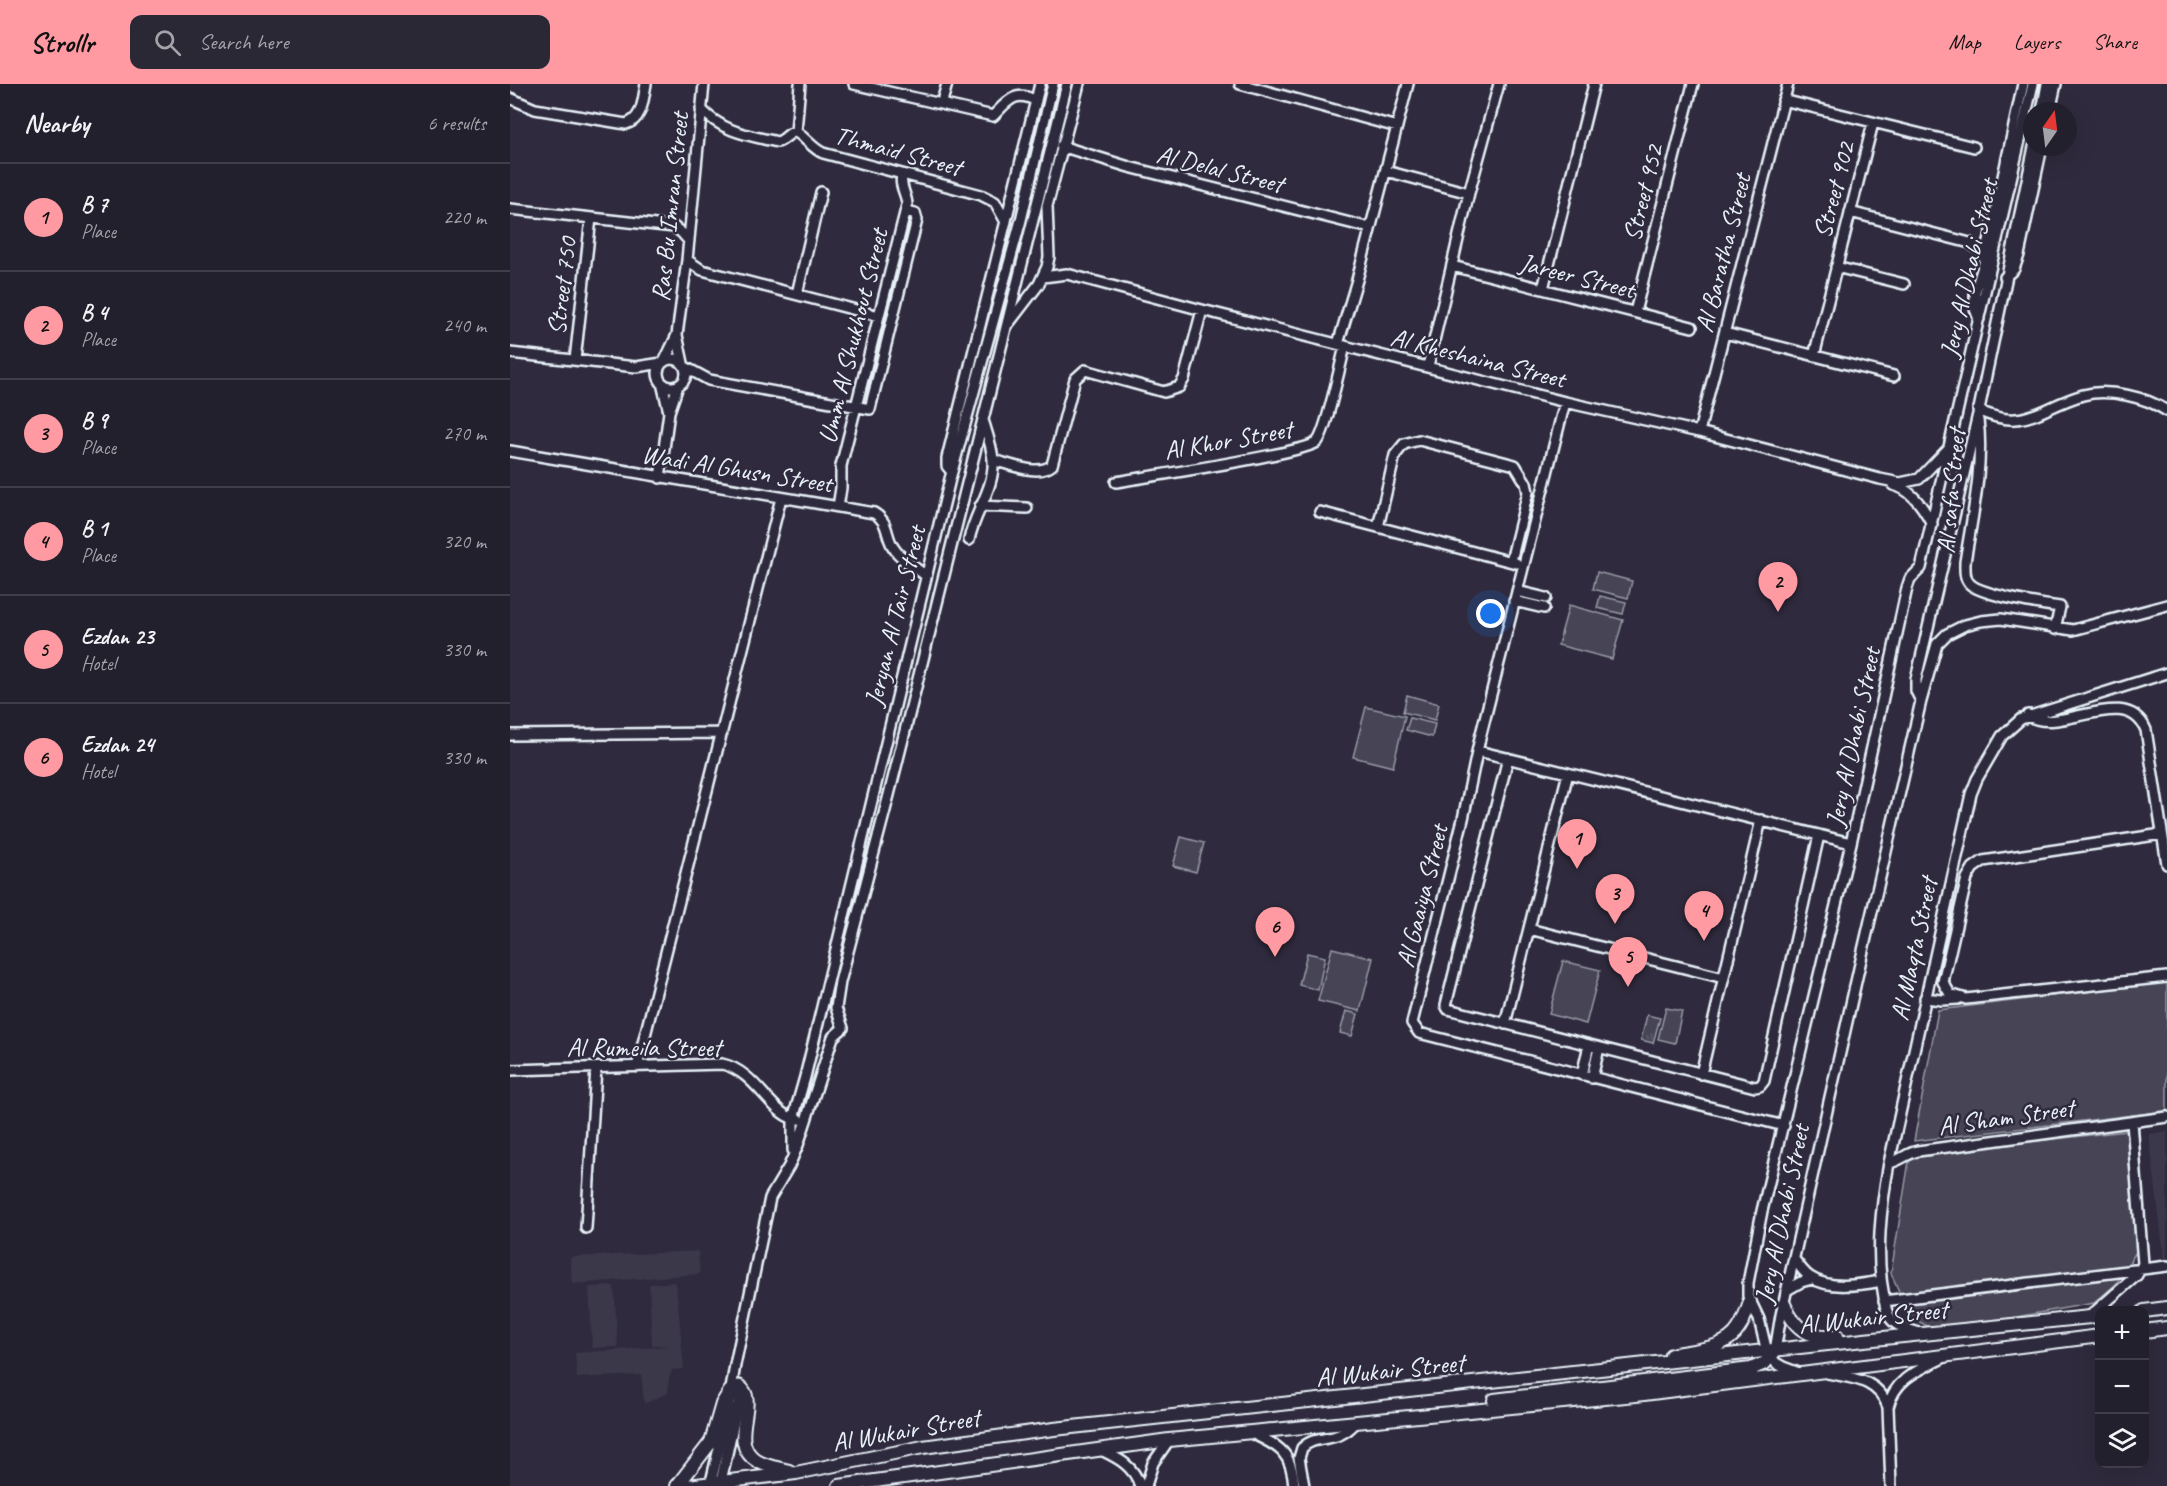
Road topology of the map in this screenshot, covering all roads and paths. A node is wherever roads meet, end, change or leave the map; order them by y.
1 (646, 84) edge
2 (704, 84) edge
3 (800, 84) edge
4 (854, 84) edge
5 (947, 84) edge
6 (1040, 84) edge
7 (1053, 84) edge
8 (1068, 84) edge
9 (1079, 84) edge
10 (1240, 84) edge
11 (1408, 84) edge
12 (1499, 84) edge
13 (1594, 84) edge
14 (1693, 84) edge
15 (1788, 84) edge
16 (2023, 84) edge
17 (2033, 84) edge
18 (2047, 84) edge
19 (2056, 84) edge
20 (510, 98) edge
21 (943, 98) dead end
22 (1784, 100) junction
23 (1036, 101) junction
24 (2044, 102) edge
25 (2052, 102) edge
26 (701, 109) junction
27 (1873, 123) junction
28 (1397, 127) junction
29 (796, 132) junction
30 (2009, 144) junction
31 (1061, 146) junction
32 (1974, 147) dead end
33 (2032, 156) edge
34 (2040, 156) edge
35 (2016, 163) junction
36 (1386, 171) junction
37 (902, 175) junction
38 (821, 192) dead end
39 (1469, 193) junction
40 (1012, 196) junction
41 (995, 202) junction
42 (510, 209) edge
43 (906, 211) junction
44 (1850, 212) junction
45 (691, 213) junction
46 (591, 218) junction
47 (1006, 222) junction
48 (674, 227) junction
49 (1370, 228) junction
50 (901, 234) junction
51 (1990, 235) junction
52 (913, 236) junction
53 (689, 241) junction
54 (1970, 243) junction
55 (1050, 257) junction
56 (687, 260) junction
57 (1985, 260) junction
58 (1452, 266) junction
59 (1836, 267) junction
60 (1067, 274) junction
61 (1043, 277) junction
62 (2005, 277) junction
63 (1904, 284) dead end
64 (887, 287) junction
65 (1543, 289) junction
66 (899, 290) junction
67 (797, 294) junction
68 (1202, 310) junction
69 (1635, 312) junction
70 (879, 316) junction
71 (1979, 319) junction
72 (1005, 327) junction
73 (1692, 327) dead end
74 (1725, 333) junction
75 (678, 335) junction
76 (1342, 345) junction
77 (510, 353) edge
78 (1814, 356) junction
79 (575, 360) junction
80 (664, 362) junction
81 (684, 365) junction
82 (1428, 366) junction
83 (636, 367) junction
84 (967, 375) junction
85 (1894, 376) dead end
86 (977, 378) junction
87 (709, 380) junction
88 (661, 382) junction
89 (680, 384) junction
90 (1565, 402) junction
91 (856, 406) junction
92 (2167, 411) edge
93 (669, 412) junction
94 (1978, 412) junction
95 (983, 420) junction
96 (1700, 432) junction
97 (1950, 447) junction
98 (510, 451) edge
99 (993, 460) junction
100 (952, 472) junction
101 (660, 478) junction
102 (1116, 482) dead end
103 (1899, 485) junction
104 (781, 498) junction
105 (980, 506) junction
106 (838, 507) junction
107 (1027, 508) dead end
108 (1320, 512) dead end
109 (1932, 524) junction
110 (1378, 527) junction
111 (969, 540) dead end
112 (1511, 561) junction
113 (1524, 565) junction
114 (926, 576) junction
115 (1515, 596) junction
116 (1545, 603) dead end
117 (2167, 605) edge
118 (2055, 629) junction
119 (2167, 673) edge
120 (1921, 701) junction
121 (2028, 715) junction
122 (722, 733) junction
123 (510, 735) edge
124 (1478, 751) junction
125 (1508, 758) junction
126 (1568, 773) junction
127 (1761, 820) junction
128 (2162, 834) junction
129 (1818, 835) junction
130 (1851, 843) junction
131 (2167, 864) edge
132 (1528, 929) junction
133 (2167, 977) edge
134 (1724, 978) junction
135 (1925, 998) junction
136 (1961, 999) junction
137 (820, 1016) junction
138 (840, 1019) junction
139 (1505, 1024) junction
140 (1594, 1047) junction
141 (637, 1067) junction
142 (596, 1068) junction
143 (510, 1070) edge
144 (1701, 1074) junction
145 (1587, 1076) junction
146 (806, 1116) junction
147 (2167, 1117) edge
148 (793, 1119) junction
149 (2132, 1122) junction
150 (1784, 1126) junction
151 (791, 1161) junction
152 (1889, 1163) junction
153 (586, 1228) dead end
154 (1794, 1259) junction
155 (2167, 1266) edge
156 (2141, 1269) junction
157 (1812, 1279) junction
158 (1881, 1281) junction
159 (1787, 1290) junction
160 (1884, 1301) junction
161 (1750, 1302) junction
162 (1784, 1304) junction
163 (2167, 1308) edge
164 (2149, 1310) edge
165 (2094, 1316) edge
166 (2167, 1328) edge
167 (2149, 1330) edge
168 (1922, 1334) junction
169 (2095, 1337) edge
170 (1864, 1340) junction
171 (1771, 1353) junction
172 (1953, 1353) junction
173 (1656, 1364) junction
174 (1816, 1373) junction
175 (735, 1389) junction
176 (1888, 1407) junction
177 (1447, 1412) junction
178 (1357, 1421) junction
179 (1249, 1432) junction
180 (1169, 1440) junction
181 (1101, 1450) junction
182 (796, 1473) junction
183 (716, 1485) edge
184 (677, 1486) edge
185 (688, 1486) edge
186 (839, 1486) edge
187 (1140, 1486) edge
188 (1146, 1486) edge
189 (1294, 1486) edge
190 (1304, 1486) edge
191 (1891, 1486) edge

1 - 20 street
2 - 26 street, Ras Bu Imran Street
3 - 29 street
4 - 23 street
5 - 21 street
6 - 23 street
7 - 86 street, Jeryan Al Tair Street
8 - 72 street, Jeryan Al Tair Street
9 - 31 street, Jeryan Al Tair Street
10 - 28 street
11 - 28 street, Al Khor Street
12 - 39 street
13 - 65 street
14 - 69 street, Street 952
15 - 22 street, Al Baratha Street
16 - 30 street
17 - 35 street, Jery Al Dhabi Street
18 - 24 street
19 - 25 street
22 - 27 street
22 - 74 street, Al Baratha Street
23 - 40 street
26 - 29 street
26 - 45 street, Ras Bu Imran Street
27 - 32 street
27 - 44 street, Street 902
28 - 36 street, Al Khor Street
29 - 37 street, Thmaid Street
30 - 35 street
30 - 51 street
31 - 49 street, Al Delal Street
31 - 55 street, Jeryan Al Tair Street
33 - 62 street, Jery Al Dhabi Street
34 - 62 street
35 - 71 street, Jery Al Dhabi Street
36 - 39 street
36 - 49 street, Al Khor Street
37 - 41 street, Thmaid Street
37 - 43 street, Umm Al Shukhout Street
38 - 67 street
39 - 58 street
40 - 41 street
40 - 47 street
41 - 47 street
42 - 46 street
43 - 50 street, Umm Al Shukhout Street
43 - 52 street, Umm Al Shukhout Street
44 - 54 street
44 - 59 street, Street 902
45 - 48 street
45 - 53 street, Ras Bu Imran Street
46 - 48 street
46 - 79 street, Street 750
47 - 84 street
48 - 53 street
49 - 76 street, Al Khor Street
50 - 52 street
50 - 64 street, Umm Al Shukhout Street
51 - 54 street
51 - 57 street
52 - 66 street, Umm Al Shukhout Street
53 - 56 street, Ras Bu Imran Street
54 - 57 street
55 - 60 street
55 - 61 street, Jeryan Al Tair Street
56 - 67 street
56 - 75 street, Ras Bu Imran Street
57 - 71 street
58 - 65 street, Jareer Street
58 - 82 street
59 - 63 street, Street 902
59 - 78 street, Street 902
60 - 61 street, Al Kheshaina Street
60 - 68 street, Al Kheshaina Street
61 - 72 street, Jeryan Al Tair Street
62 - 94 street, Jery Al Dhabi Street
64 - 66 street
64 - 70 street, Umm Al Shukhout Street
65 - 69 street, Jareer Street
66 - 91 street, Umm Al Shukhout Street
67 - 70 street
68 - 76 street, Al Kheshaina Street
68 - 99 street
69 - 73 street, Jareer Street
70 - 91 street, Umm Al Shukhout Street
71 - 97 street, Jery Al Dhabi Street
72 - 95 street, Jeryan Al Tair Street
74 - 78 street
74 - 96 street, Al Baratha Street
75 - 80 street, Ras Bu Imran Street
75 - 81 street, Ras Bu Imran Street
76 - 82 street, Al Kheshaina Street
76 - 102 street, Al Khor Street
77 - 79 street
78 - 85 street
79 - 83 street
80 - 81 street
80 - 83 street
80 - 88 street
81 - 87 street
81 - 89 street
82 - 90 street, Al Kheshaina Street
83 - 88 street
84 - 86 street
84 - 100 street
86 - 100 street, Jeryan Al Tair Street
87 - 89 street
87 - 91 street
88 - 89 street
88 - 93 street
89 - 93 street
90 - 96 street, Al Kheshaina Street
90 - 113 street, Al Gaaiya Street
91 - 106 street, Umm Al Shukhout Street
92 - 94 street, Al safa Street
93 - 101 street
94 - 118 street, Al safa Street
94 - 120 street, Jery Al Dhabi Street
95 - 99 street
95 - 138 street, Jeryan Al Tair Street
96 - 103 street, Al Kheshaina Street
97 - 103 street
97 - 109 street, Jery Al Dhabi Street
98 - 101 street, Wadi Al Ghusn Street
99 - 105 street
100 - 114 street, Jeryan Al Tair Street
101 - 104 street, Wadi Al Ghusn Street
103 - 109 street
104 - 106 street, Wadi Al Ghusn Street
104 - 122 street
105 - 107 street
105 - 111 street
106 - 114 street, Wadi Al Ghusn Street
108 - 110 street
109 - 130 street, Jery Al Dhabi Street
110 - 112 street
110 - 112 street
112 - 113 street
113 - 115 street, Al Gaaiya Street
114 - 137 street, Jeryan Al Tair Street
115 - 116 street
115 - 124 street, Al Gaaiya Street
117 - 118 street
118 - 120 street, Jery Al Dhabi Street
119 - 121 street, Al Maqta Street
120 - 154 street, Jery Al Dhabi Street
121 - 128 street
121 - 135 street, Al Maqta Street
122 - 123 street
122 - 141 street
124 - 125 street
124 - 145 street, Al Gaaiya Street
125 - 126 street
125 - 139 street
126 - 127 street
126 - 132 street
127 - 129 street
127 - 134 street
128 - 131 street
128 - 136 street
129 - 130 street
129 - 144 street
130 - 150 street, Jery Al Dhabi Street
132 - 134 street
132 - 139 street
133 - 136 street
134 - 144 street
135 - 136 street
135 - 152 street, Al Maqta Street
137 - 138 street
137 - 148 street, Jeryan Al Tair Street
138 - 146 street, Jeryan Al Tair Street
139 - 140 street
140 - 144 street
140 - 145 street
141 - 142 street, Al Rumeila Street
141 - 148 street, Al Rumeila Street
142 - 143 street, Al Rumeila Street
142 - 153 street
145 - 150 street, Al Gaaiya Street
146 - 148 street
146 - 151 street, Jeryan Al Tair Street
147 - 149 street, Al Sham Street
148 - 151 street, Jeryan Al Tair Street
149 - 152 street, Al Sham Street
149 - 156 street
150 - 161 street, Jery Al Dhabi Street
151 - 175 street, Jeryan Al Tair Street
152 - 158 street, Al Maqta Street
154 - 157 street
154 - 159 street, Jery Al Dhabi Street
155 - 156 street
156 - 160 street
156 - 165 street
157 - 158 street
157 - 159 street
158 - 160 street, Al Maqta Street
159 - 162 street, Jery Al Dhabi Street
160 - 168 street, Al Maqta Street
161 - 171 street, Jery Al Dhabi Street
161 - 173 main road
162 - 170 main road
162 - 171 street, Jery Al Dhabi Street
163 - 164 main road
165 - 168 main road, Al Wukair Street
166 - 167 main road
168 - 170 main road, Al Wukair Street
169 - 172 main road, Al Wukair Street
170 - 171 main road, Al Wukair Street
171 - 173 main road, Al Wukair Street
171 - 174 street
171 - 177 main road
172 - 174 main road, Al Wukair Street
172 - 176 street
173 - 182 main road, Al Wukair Street
174 - 176 street
174 - 177 main road, Al Wukair Street
175 - 182 main road
175 - 183 street, Jeryan Al Tair Street
175 - 184 main road
176 - 191 street
177 - 178 main road, Al Wukair Street
178 - 179 main road, Al Wukair Street
178 - 190 street
179 - 180 main road, Al Wukair Street
179 - 189 street
180 - 181 main road, Al Wukair Street
180 - 188 street
181 - 186 main road, Al Wukair Street
181 - 187 street
182 - 183 main road, Al Wukair Street
183 - 185 main road, Al Wukair Street

